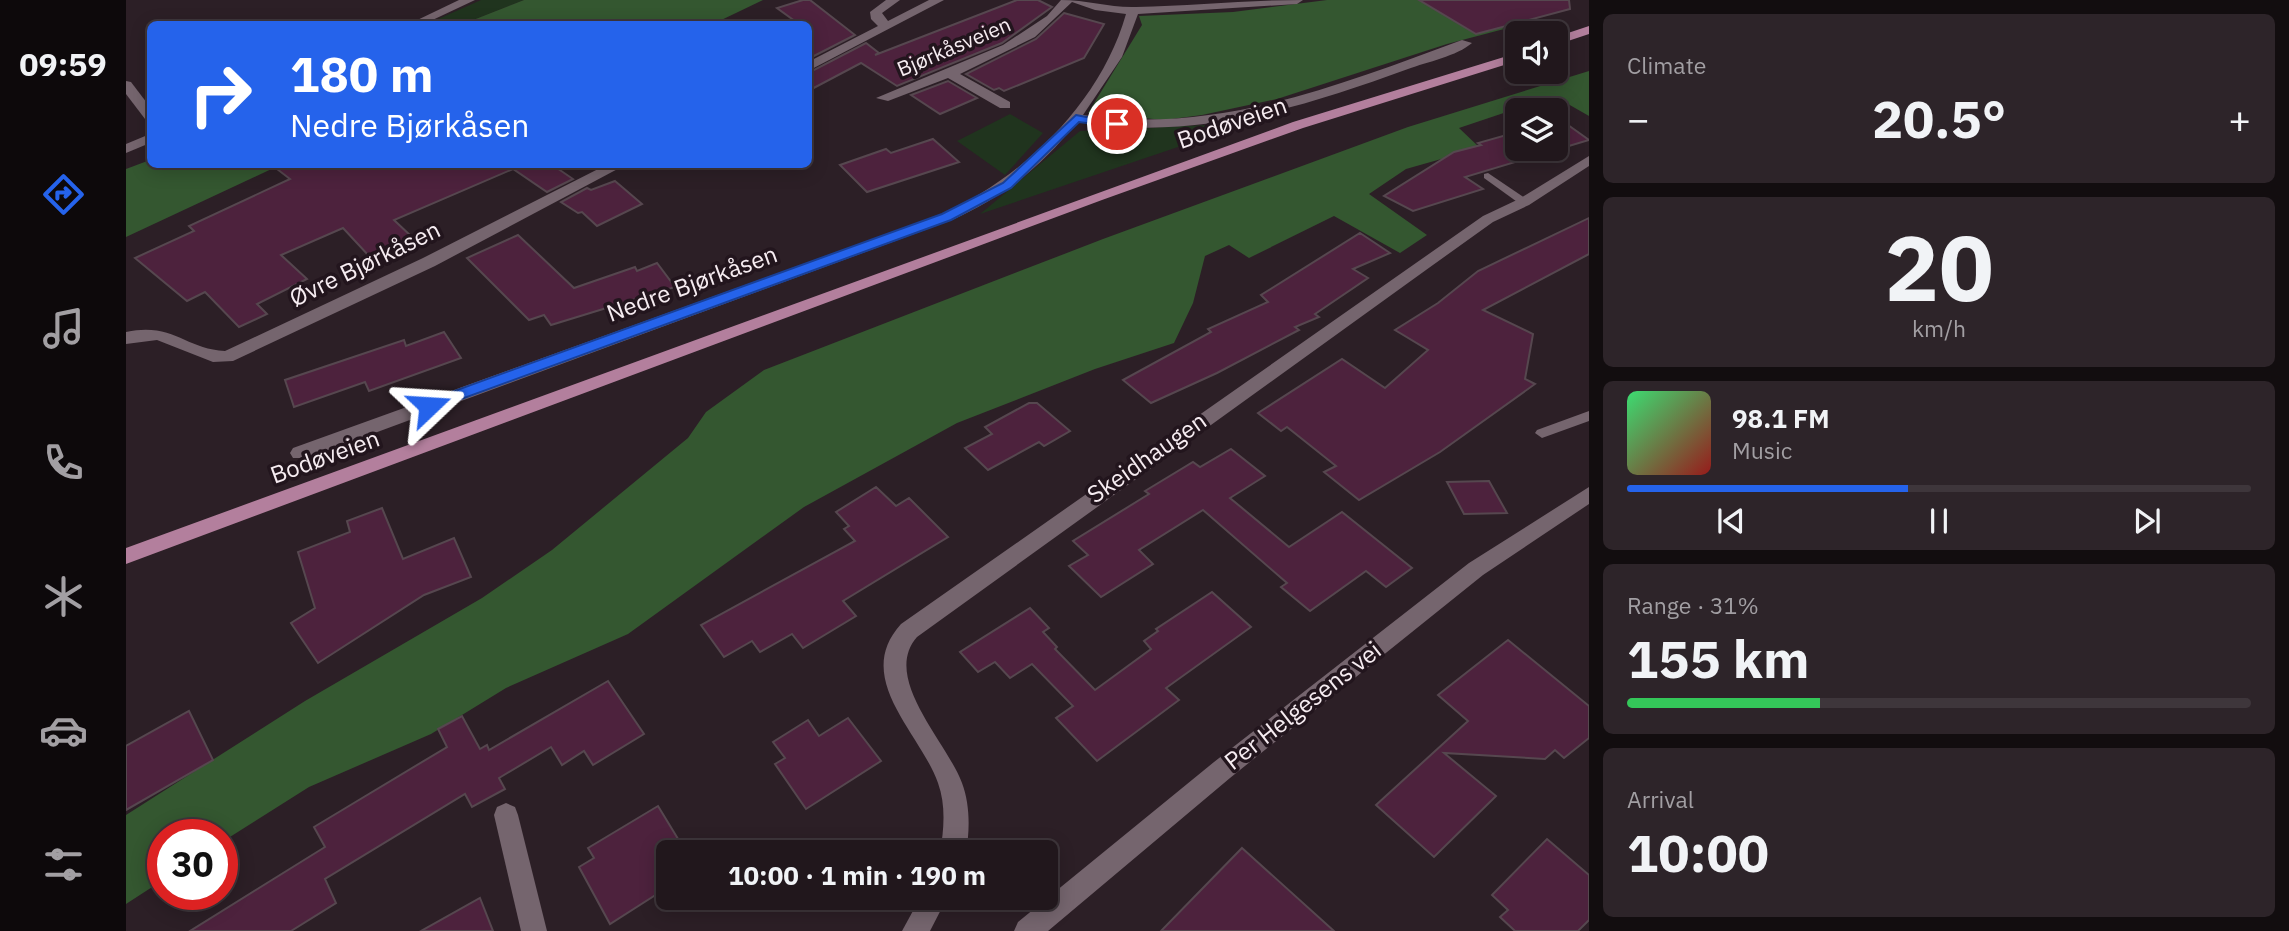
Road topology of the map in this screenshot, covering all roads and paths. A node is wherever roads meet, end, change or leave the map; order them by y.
1 (469, 0) edge
2 (894, 0) edge
3 (938, 0) edge
4 (1068, 0) edge
5 (1077, 0) edge
6 (1297, 0) edge
7 (1133, 11) junction
8 (422, 21) edge
9 (885, 25) junction
10 (1589, 30) edge
11 (1589, 37) edge
12 (1568, 39) edge
13 (1568, 41) edge
14 (1466, 43) dead end
15 (1505, 60) edge
16 (812, 65) edge
17 (947, 72) junction
18 (126, 85) edge
19 (883, 98) dead end
20 (1005, 105) dead end
21 (147, 112) edge
22 (1076, 118) junction
23 (147, 139) edge
24 (126, 149) edge
25 (1589, 160) edge
26 (612, 168) edge
27 (1488, 176) dead end
28 (1524, 202) junction
29 (126, 338) edge
30 (1589, 416) edge
31 (1542, 433) dead end
32 (300, 453) dead end
33 (1589, 494) edge
34 (126, 556) edge
35 (506, 815) dead end
36 (954, 840) edge
37 (927, 910) edge
38 (534, 931) edge
39 (915, 931) edge
40 (1027, 931) edge

1 - 8 street
2 - 9 street
3 - 9 street
4 - 17 street, Bjørkåsveien
5 - 7 street
6 - 7 street
7 - 22 street, Nedre Bjørkåsen
9 - 16 street
10 - 12 main road
11 - 13 main road
14 - 22 street
15 - 34 main road, Bodøveien
17 - 19 street, Bjørkåsveien
17 - 20 street
18 - 21 street
22 - 32 street, Nedre Bjørkåsen
23 - 24 street
25 - 28 street, Skeidhaugen
26 - 29 street, Øvre Bjørkåsen
27 - 28 lane
28 - 36 street, Skeidhaugen
30 - 31 lane
33 - 40 street, Per Helgesens vei
35 - 38 street
37 - 39 street

